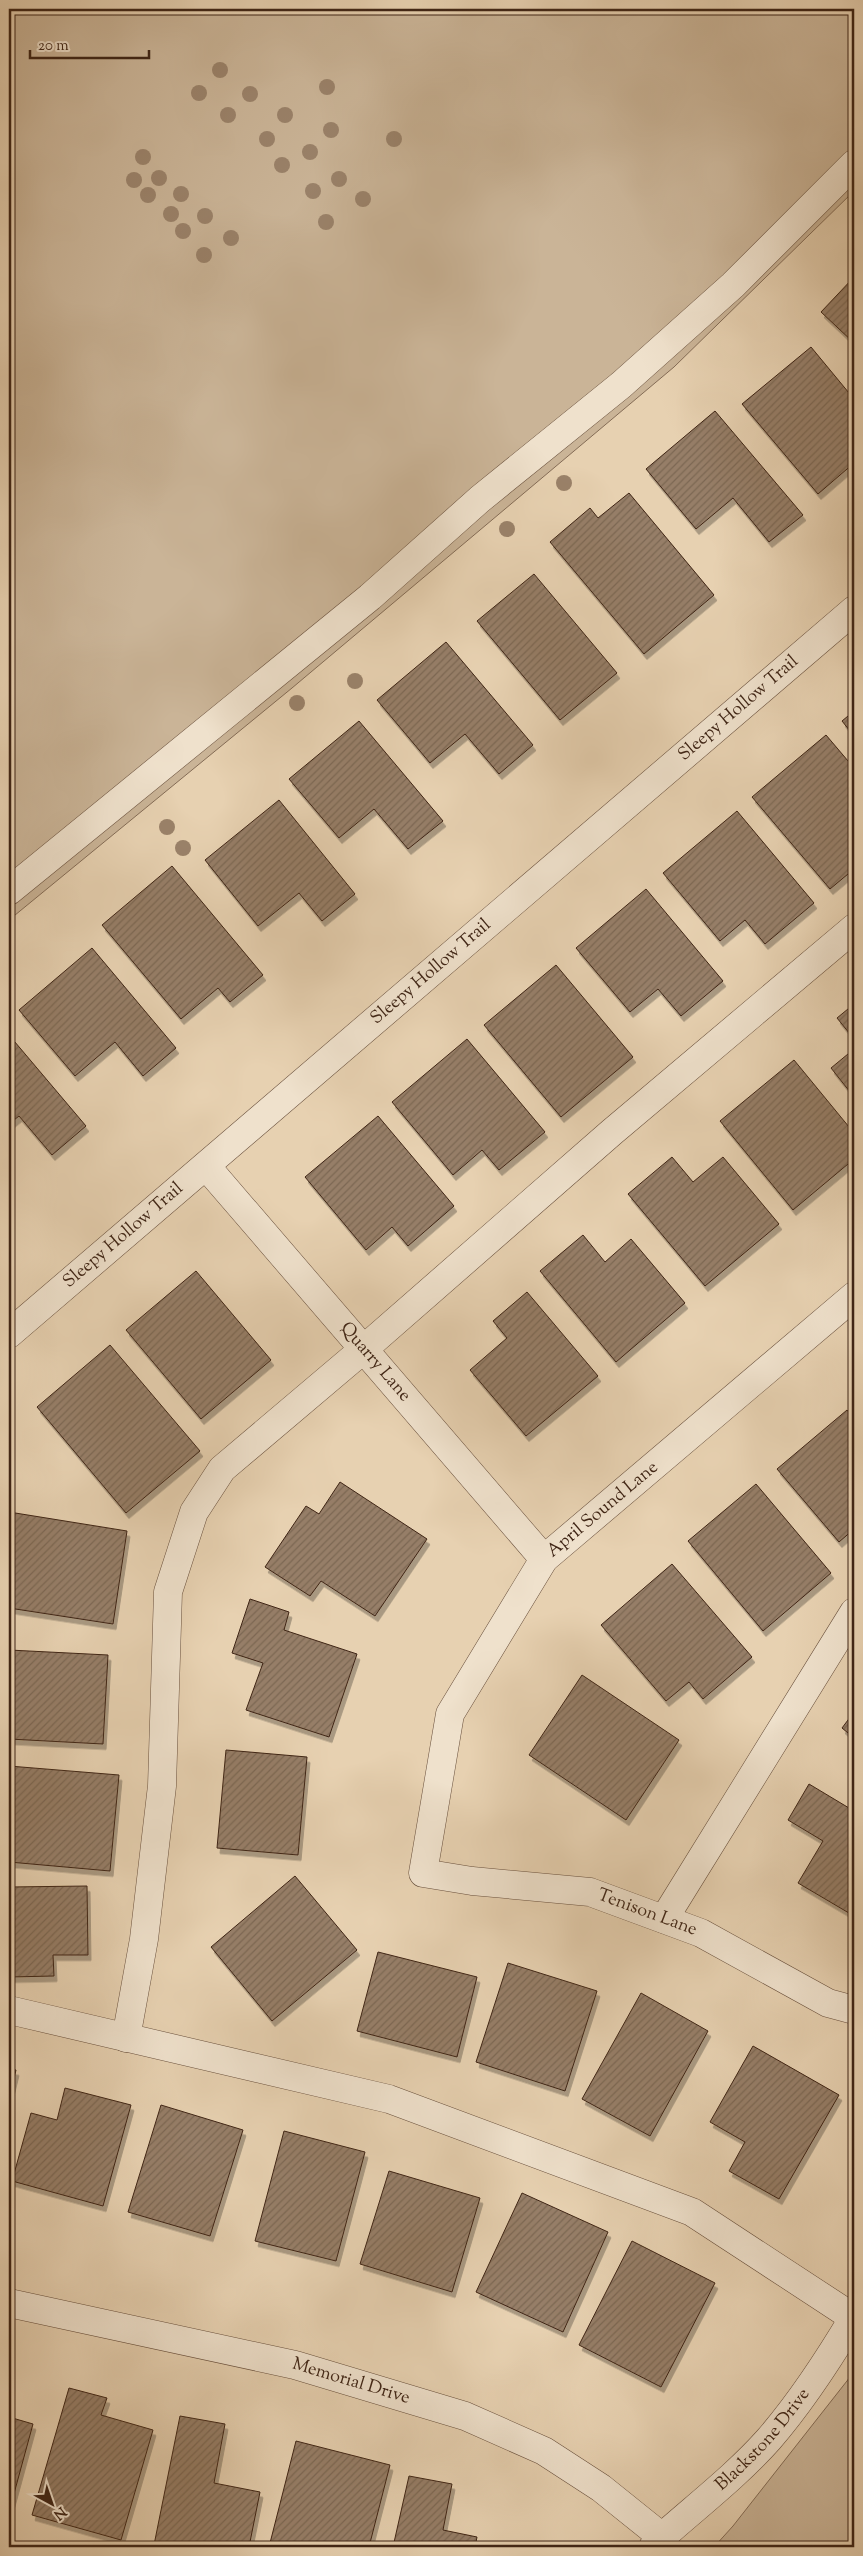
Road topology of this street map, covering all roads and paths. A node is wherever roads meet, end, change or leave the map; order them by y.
1 (854, 164) edge
2 (854, 610) edge
3 (9, 891) edge
4 (854, 928) edge
5 (206, 1166) junction
6 (854, 1296) edge
7 (9, 1334) edge
8 (365, 1348) junction
9 (544, 1559) junction
10 (854, 1612) edge
11 (422, 1872) joint
12 (664, 1919) junction
13 (9, 2010) edge
14 (854, 2010) edge
15 (126, 2038) junction
16 (9, 2302) edge
17 (854, 2317) edge
18 (657, 2542) edge

1 - 3 street
2 - 5 street, Sleepy Hollow Trail
4 - 8 street
5 - 7 street, Sleepy Hollow Trail
5 - 8 street, Quarry Lane
6 - 9 street, April Sound Lane
8 - 9 street, Quarry Lane
8 - 15 street
9 - 11 street, April Sound Lane
10 - 12 street
11 - 12 street, Tenison Lane
12 - 14 street, Tenison Lane
13 - 15 street
15 - 17 street
16 - 18 street, Memorial Drive
17 - 18 street, Blackstone Drive

